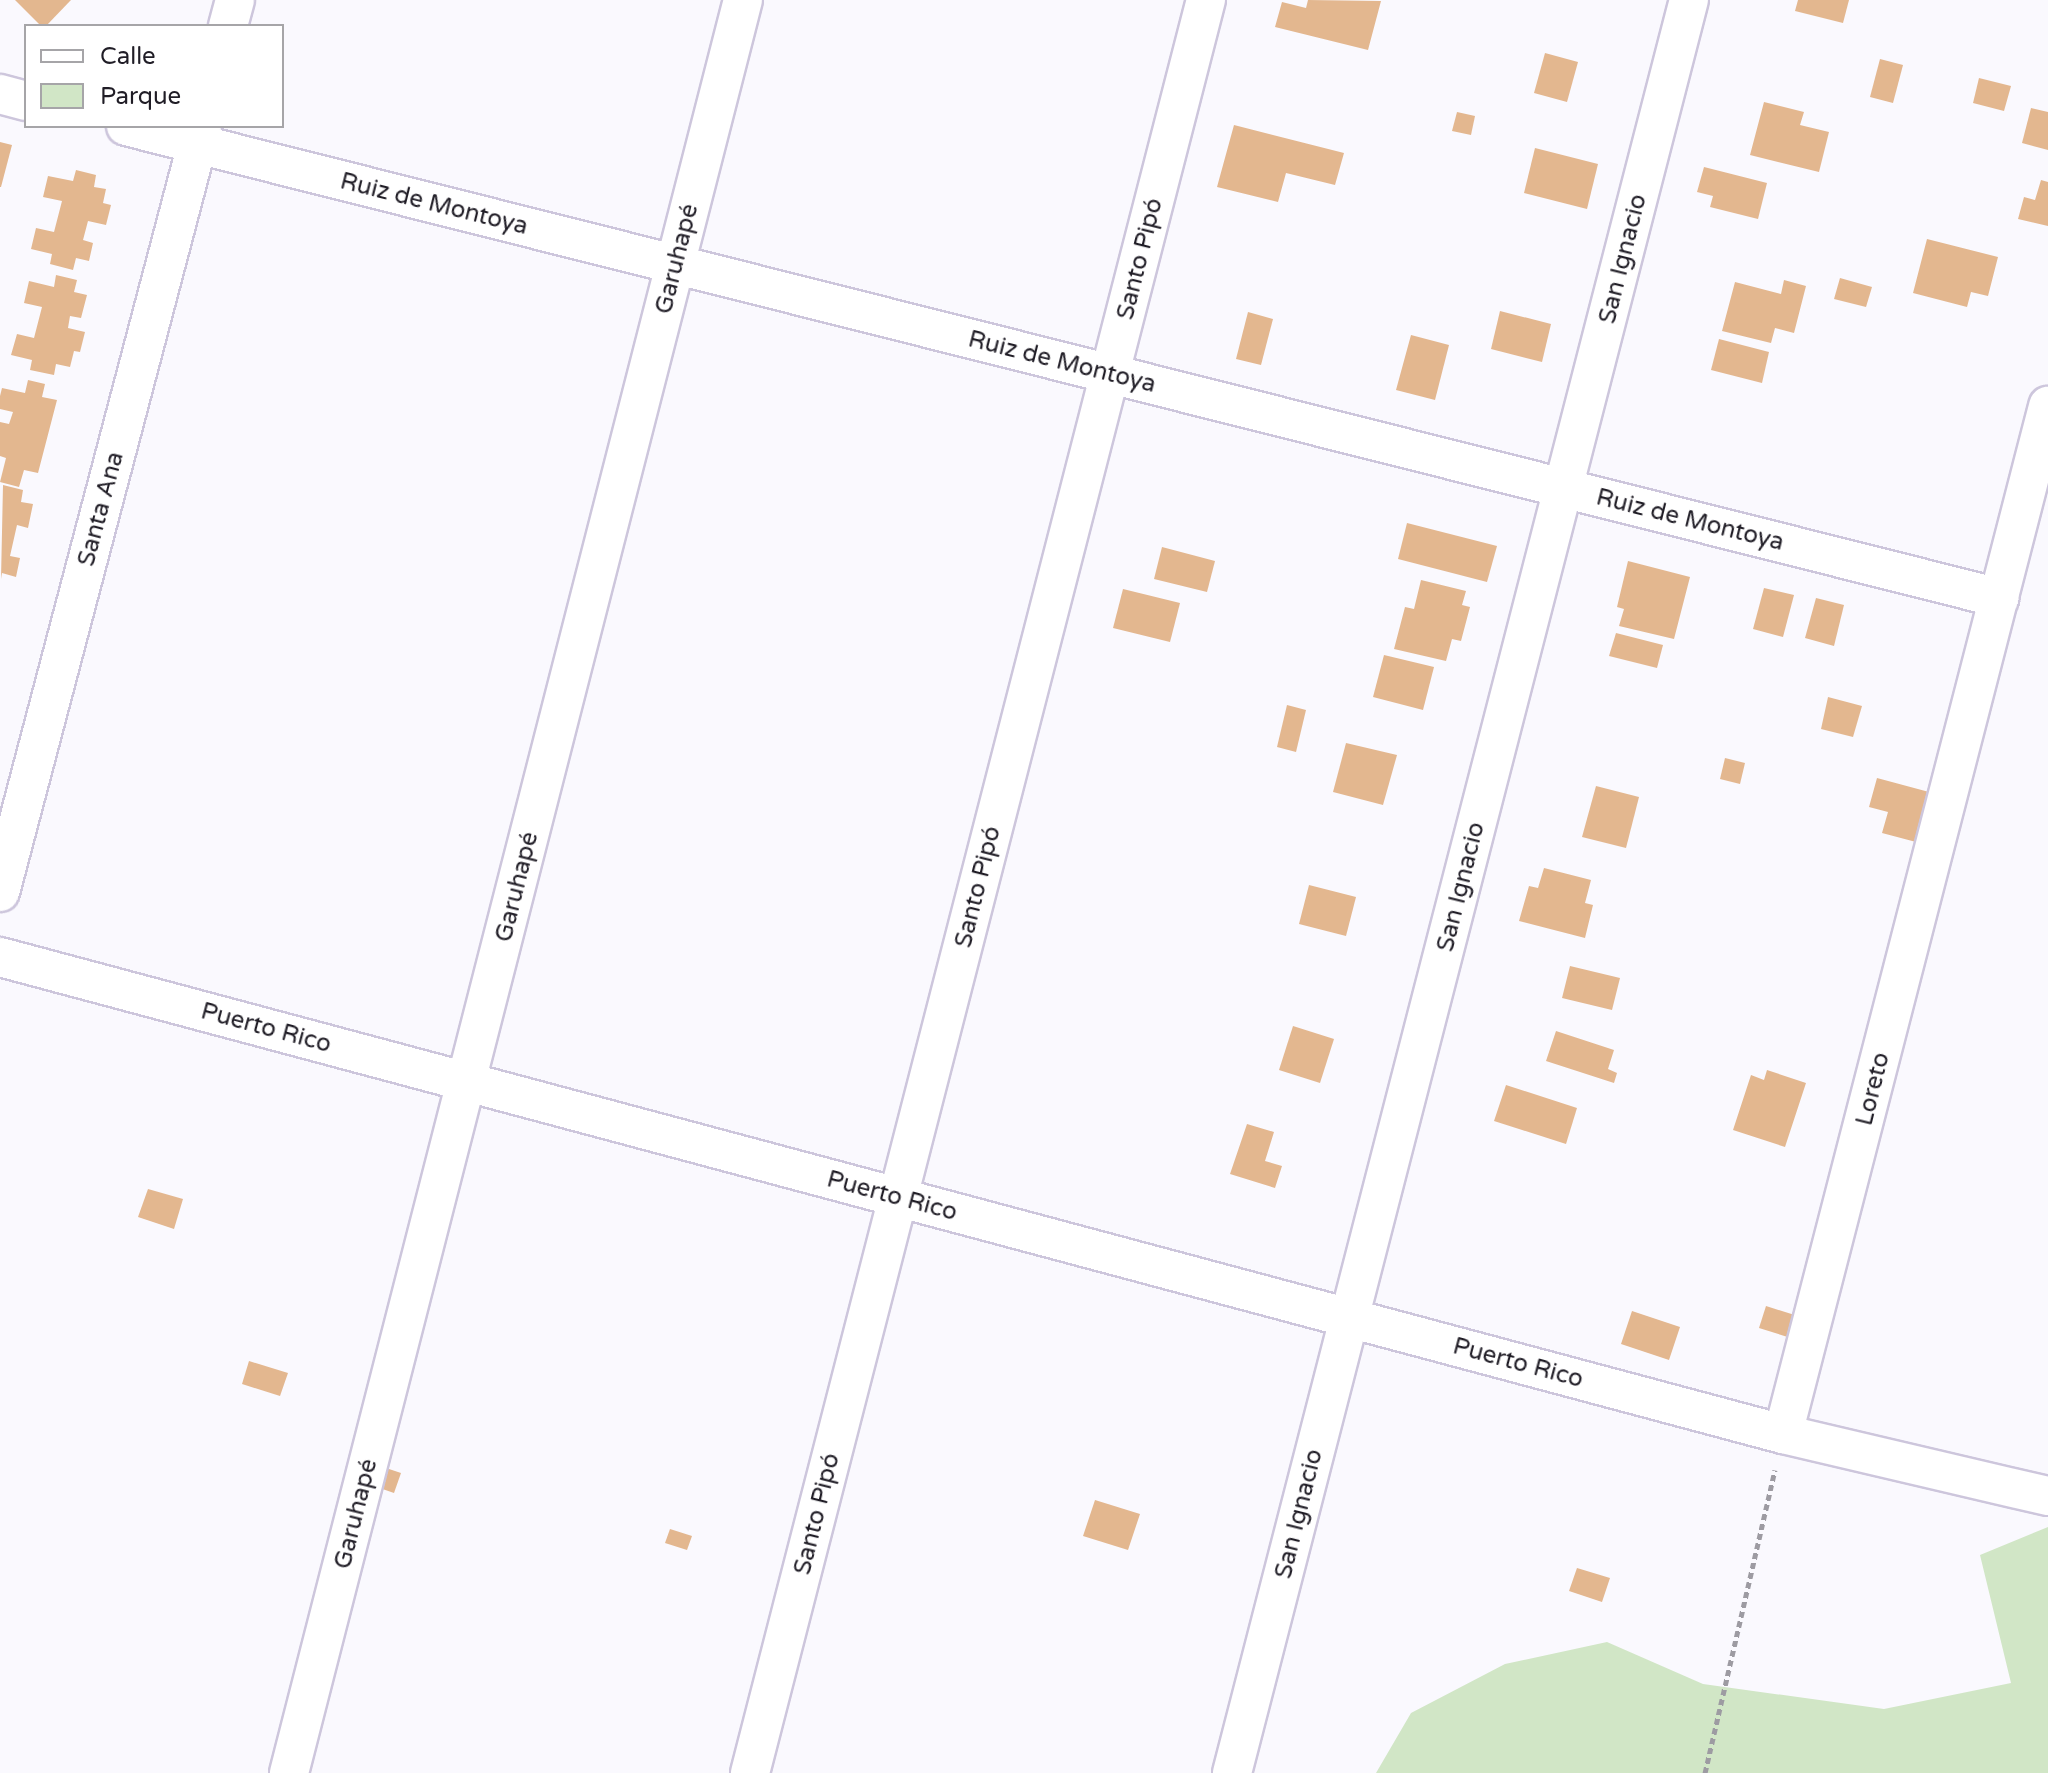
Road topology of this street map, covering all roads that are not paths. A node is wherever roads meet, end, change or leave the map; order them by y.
1 (235, 0) edge
2 (743, 0) edge
3 (1206, 0) edge
4 (1689, 0) edge
5 (229, 24) edge
6 (0, 94) edge
7 (24, 100) edge
8 (142, 128) edge
9 (199, 135) edge
10 (676, 265) junction
11 (1110, 374) junction
12 (2048, 406) edge
13 (1564, 488) junction
14 (1999, 598) junction
15 (0, 892) edge
16 (0, 957) edge
17 (467, 1082) junction
18 (898, 1197) junction
19 (1350, 1318) junction
20 (1783, 1434) junction
21 (2048, 1496) edge
22 (289, 1773) edge
23 (750, 1773) edge
24 (1232, 1773) edge

1 - 5 street
2 - 10 street, Garuhapé
3 - 11 street, Santo Pipó
4 - 13 street, San Ignacio
6 - 7 street
8 - 9 street, Ruiz de Montoya
9 - 10 street, Ruiz de Montoya
9 - 15 street, Santa Ana
10 - 11 street, Ruiz de Montoya
10 - 17 street, Garuhapé
11 - 13 street, Ruiz de Montoya
11 - 18 street, Santo Pipó
12 - 14 street, Loreto
13 - 14 street, Ruiz de Montoya
13 - 19 street, San Ignacio
14 - 20 street, Loreto
16 - 17 street, Puerto Rico
17 - 18 street, Puerto Rico
17 - 22 street, Garuhapé
18 - 19 street, Puerto Rico
18 - 23 street, Santo Pipó
19 - 20 street, Puerto Rico
19 - 24 street, San Ignacio
20 - 21 street, Puerto Rico

